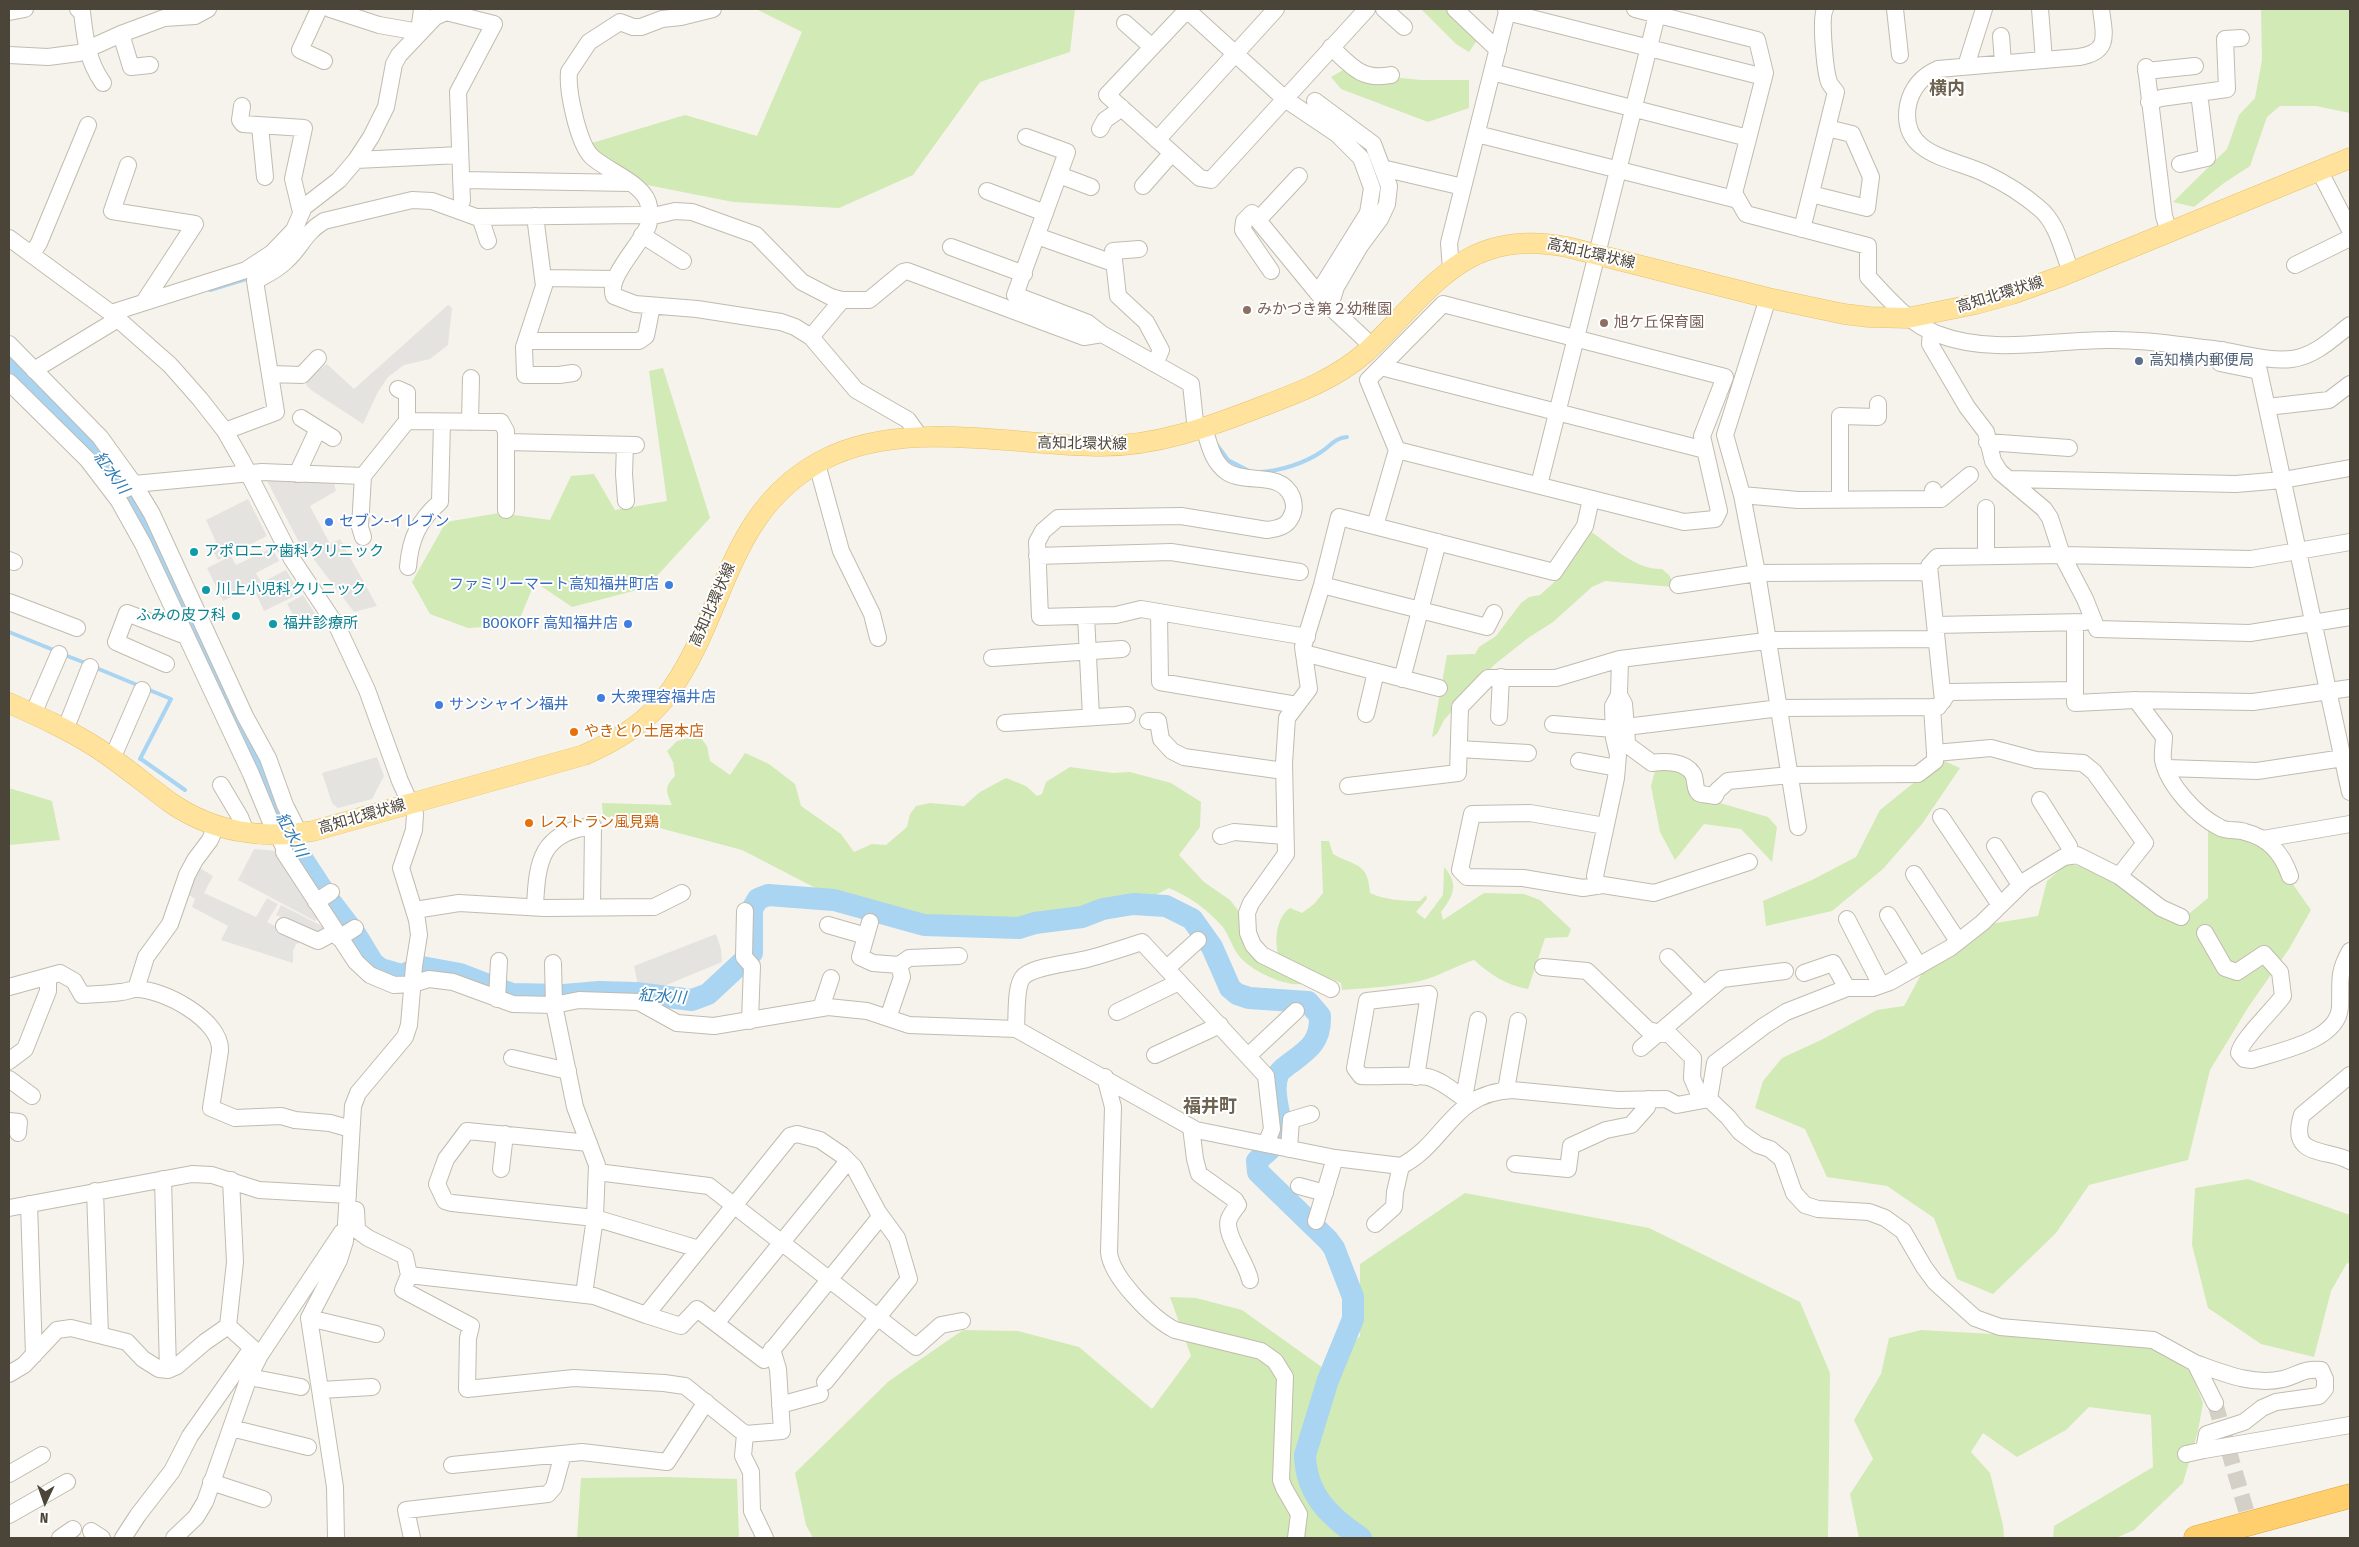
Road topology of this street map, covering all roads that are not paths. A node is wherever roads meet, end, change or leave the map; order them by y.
1 (25, 9) edge
2 (78, 9) edge
3 (208, 9) edge
4 (319, 9) edge
5 (330, 9) edge
6 (422, 9) edge
7 (713, 9) edge
8 (1186, 9) edge
9 (1276, 9) edge
10 (1367, 9) edge
11 (1384, 9) edge
12 (1455, 9) edge
13 (1635, 9) edge
14 (1825, 9) edge
15 (1895, 9) edge
16 (1984, 9) edge
17 (2040, 9) edge
18 (2101, 9) edge
19 (1507, 10) edge
20 (9, 12) edge
21 (1658, 14) junction
22 (1125, 23) dead end
23 (1404, 27) dead end
24 (419, 32) junction
25 (121, 34) junction
26 (2001, 36) dead end
27 (2241, 38) dead end
28 (1152, 47) junction
29 (1331, 48) junction
30 (1649, 48) junction
31 (86, 50) junction
32 (1498, 50) junction
33 (1235, 54) junction
34 (1900, 55) dead end
35 (9, 56) edge
36 (2044, 60) junction
37 (324, 61) dead end
38 (2003, 63) junction
39 (150, 65) dead end
40 (1966, 66) junction
41 (2195, 66) dead end
42 (1492, 72) junction
43 (1391, 75) dead end
44 (1764, 77) junction
45 (103, 83) dead end
46 (2199, 92) junction
47 (1285, 99) junction
48 (1315, 101) dead end
49 (2149, 102) junction
50 (242, 106) dead end
51 (1122, 108) junction
52 (1634, 109) junction
53 (88, 125) dead end
54 (260, 126) junction
55 (1827, 128) junction
56 (1100, 130) dead end
57 (1477, 134) junction
58 (1026, 137) dead end
59 (1748, 138) junction
60 (1157, 140) junction
61 (1172, 153) junction
62 (460, 155) junction
63 (2350, 158) edge
64 (356, 160) junction
65 (2180, 164) dead end
66 (128, 165) dead end
67 (1382, 168) junction
68 (1619, 170) junction
69 (2319, 170) junction
70 (1059, 175) junction
71 (1299, 176) dead end
72 (266, 177) dead end
73 (461, 180) junction
74 (630, 183) junction
75 (1143, 186) dead end
76 (1091, 187) dead end
77 (1463, 187) junction
78 (987, 191) dead end
79 (1811, 194) junction
80 (1738, 200) junction
81 (462, 201) dead end
82 (301, 212) junction
83 (1045, 212) junction
84 (535, 216) junction
85 (480, 217) junction
86 (649, 217) junction
87 (1258, 220) junction
88 (1802, 229) junction
89 (2350, 230) edge
90 (2168, 232) junction
91 (642, 235) junction
92 (1037, 236) junction
93 (9, 238) edge
94 (2350, 238) edge
95 (488, 241) dead end
96 (951, 247) dead end
97 (1139, 249) dead end
98 (32, 254) junction
99 (1598, 254) junction
100 (683, 261) dead end
101 (1113, 263) junction
102 (2295, 265) dead end
103 (1451, 269) junction
104 (1271, 271) dead end
105 (2071, 272) junction
106 (1024, 274) junction
107 (543, 278) junction
108 (615, 279) junction
109 (1318, 293) junction
110 (1768, 298) junction
111 (842, 300) junction
112 (144, 302) junction
113 (652, 306) junction
114 (1330, 306) junction
115 (114, 316) junction
116 (1907, 318) junction
117 (2350, 325) edge
118 (1931, 331) junction
119 (1102, 334) junction
120 (811, 337) junction
121 (1576, 338) junction
122 (526, 341) junction
123 (9, 344) edge
124 (1372, 346) junction
125 (2223, 350) junction
126 (318, 358) dead end
127 (1155, 364) junction
128 (1381, 367) junction
129 (34, 370) junction
130 (573, 373) dead end
131 (270, 374) junction
132 (471, 378) dead end
133 (9, 382) edge
134 (2350, 384) edge
135 (398, 389) dead end
136 (1878, 404) dead end
137 (2267, 407) junction
138 (1558, 412) junction
139 (301, 418) dead end
140 (407, 421) junction
141 (442, 422) junction
142 (470, 422) junction
143 (318, 429) junction
144 (1200, 429) junction
145 (224, 431) junction
146 (920, 437) junction
147 (333, 438) dead end
148 (506, 442) junction
149 (1987, 442) junction
150 (2069, 448) dead end
151 (1397, 450) junction
152 (1705, 450) junction
153 (817, 464) junction
154 (2350, 468) edge
155 (249, 473) junction
156 (297, 474) junction
157 (1970, 475) dead end
158 (363, 476) junction
159 (2010, 479) junction
160 (2283, 480) junction
161 (1539, 485) junction
162 (124, 490) junction
163 (1742, 495) junction
164 (1591, 499) junction
165 (1840, 500) junction
166 (626, 501) dead end
167 (1986, 508) dead end
168 (506, 510) dead end
169 (1375, 526) junction
170 (362, 536) dead end
171 (1438, 542) junction
172 (2350, 542) edge
173 (2298, 551) junction
174 (2062, 555) junction
175 (1038, 556) junction
176 (1986, 556) junction
177 (408, 567) dead end
178 (1300, 572) dead end
179 (1929, 572) junction
180 (1758, 573) junction
181 (1678, 584) dead end
182 (1322, 585) junction
183 (9, 602) edge
184 (1420, 610) junction
185 (1159, 612) junction
186 (1494, 613) dead end
187 (1086, 616) junction
188 (2350, 617) edge
189 (2075, 622) junction
190 (2094, 622) junction
191 (2314, 623) junction
192 (77, 628) dead end
193 (1936, 632) junction
194 (186, 636) junction
195 (1307, 637) junction
196 (878, 638) dead end
197 (1768, 641) junction
198 (1122, 649) dead end
199 (1088, 651) junction
200 (1304, 653) junction
201 (59, 654) dead end
202 (992, 658) dead end
203 (1620, 659) junction
204 (166, 664) dead end
205 (90, 667) dead end
206 (1376, 672) junction
207 (1501, 677) junction
208 (1402, 679) junction
209 (1439, 688) dead end
210 (2350, 688) edge
211 (142, 690) dead end
212 (2075, 690) junction
213 (2329, 692) junction
214 (2136, 700) junction
215 (9, 703) edge
216 (1937, 704) junction
217 (1297, 705) junction
218 (1780, 708) junction
219 (33, 714) junction
220 (1366, 714) dead end
221 (1127, 715) dead end
222 (1092, 717) junction
223 (1499, 718) dead end
224 (1148, 721) dead end
225 (1005, 723) dead end
226 (1553, 724) dead end
227 (1620, 728) junction
228 (65, 730) junction
229 (1459, 749) junction
230 (1528, 753) dead end
231 (1935, 754) junction
232 (2347, 757) edge
233 (112, 759) junction
234 (1579, 762) dead end
235 (1617, 768) junction
236 (2159, 768) junction
237 (1284, 771) junction
238 (1790, 774) junction
239 (221, 785) dead end
240 (1348, 786) dead end
241 (2350, 792) edge
242 (2040, 800) dead end
243 (410, 803) junction
244 (1941, 817) dead end
245 (2350, 824) edge
246 (216, 826) junction
247 (1606, 826) junction
248 (1798, 827) dead end
249 (246, 832) junction
250 (289, 835) junction
251 (1221, 836) dead end
252 (1286, 836) junction
253 (2263, 838) junction
254 (1995, 846) dead end
255 (2071, 855) junction
256 (1749, 862) dead end
257 (1914, 874) dead end
258 (2119, 876) junction
259 (2290, 876) dead end
260 (2020, 885) junction
261 (1598, 886) junction
262 (682, 893) dead end
263 (2000, 904) junction
264 (535, 907) junction
265 (592, 908) junction
266 (414, 910) junction
267 (745, 911) dead end
268 (1888, 916) dead end
269 (2181, 917) dead end
270 (1847, 919) dead end
271 (828, 925) dead end
272 (284, 926) dead end
273 (2205, 932) dead end
274 (343, 933) junction
275 (1198, 940) dead end
276 (1958, 942) junction
277 (2350, 951) edge
278 (959, 956) dead end
279 (1668, 957) dead end
280 (499, 961) dead end
281 (553, 963) dead end
282 (899, 965) junction
283 (1919, 966) junction
284 (1543, 967) dead end
285 (1167, 968) junction
286 (1785, 971) dead end
287 (1804, 973) dead end
288 (413, 975) junction
289 (48, 977) junction
290 (831, 978) dead end
291 (1180, 982) junction
292 (1882, 985) junction
293 (9, 987) edge
294 (1847, 988) junction
295 (136, 989) junction
296 (1331, 989) dead end
297 (1704, 994) junction
298 (497, 999) junction
299 (554, 1005) junction
300 (821, 1008) junction
301 (1296, 1011) dead end
302 (1117, 1012) dead end
303 (888, 1018) junction
304 (750, 1020) junction
305 (1478, 1020) dead end
306 (1518, 1021) dead end
307 (1220, 1026) junction
308 (1016, 1028) junction
309 (1659, 1032) junction
310 (1641, 1048) dead end
311 (1155, 1055) dead end
312 (1248, 1056) junction
313 (512, 1058) dead end
314 (9, 1061) edge
315 (568, 1071) junction
316 (2350, 1075) edge
317 (1105, 1077) junction
318 (1416, 1077) junction
319 (9, 1079) edge
320 (1506, 1090) junction
321 (32, 1096) dead end
322 (1648, 1099) junction
323 (1705, 1099) junction
324 (1467, 1100) junction
325 (1311, 1114) dead end
326 (1191, 1127) junction
327 (351, 1129) junction
328 (505, 1134) junction
329 (589, 1142) junction
330 (1276, 1146) junction
331 (1335, 1158) junction
332 (848, 1161) junction
333 (2350, 1161) edge
334 (1515, 1164) dead end
335 (1401, 1166) junction
336 (501, 1169) dead end
337 (597, 1172) junction
338 (163, 1179) junction
339 (231, 1180) junction
340 (1299, 1186) dead end
341 (348, 1188) junction
342 (95, 1191) junction
343 (1325, 1193) junction
344 (29, 1204) junction
345 (734, 1206) junction
346 (9, 1208) edge
347 (881, 1216) junction
348 (595, 1218) junction
349 (1316, 1221) dead end
350 (1375, 1224) dead end
351 (346, 1226) junction
352 (782, 1243) junction
353 (699, 1249) junction
354 (409, 1275) junction
355 (829, 1280) junction
356 (1250, 1280) dead end
357 (584, 1294) junction
358 (646, 1315) junction
359 (877, 1316) junction
360 (309, 1318) junction
361 (962, 1321) dead end
362 (717, 1322) junction
363 (228, 1326) junction
364 (376, 1334) dead end
365 (100, 1335) junction
366 (772, 1350) junction
367 (256, 1352) junction
368 (34, 1355) junction
369 (2195, 1363) junction
370 (168, 1370) junction
371 (11, 1371) edge
372 (250, 1377) junction
373 (372, 1386) dead end
374 (302, 1387) dead end
375 (321, 1390) junction
376 (706, 1402) junction
377 (2215, 1403) tunnel mouth
378 (780, 1406) junction
379 (2350, 1424) edge
380 (231, 1428) junction
381 (745, 1434) junction
382 (308, 1447) dead end
383 (2204, 1450) junction
384 (562, 1454) junction
385 (2186, 1454) dead end
386 (42, 1455) dead end
387 (452, 1465) dead end
388 (9, 1474) edge
389 (67, 1482) dead end
390 (211, 1482) junction
391 (2350, 1496) edge
392 (263, 1498) dead end
393 (2350, 1508) edge
394 (9, 1515) edge
395 (123, 1538) edge
396 (174, 1538) edge
397 (336, 1538) edge
398 (412, 1538) edge
399 (765, 1538) edge
400 (1296, 1538) edge
401 (2196, 1538) edge
402 (2236, 1538) edge

1 - 20 street
2 - 31 street
3 - 25 street
4 - 37 street
5 - 24 street
6 - 24 street
7 - 74 street
8 - 28 street
8 - 33 street
9 - 33 street
10 - 29 street
11 - 23 street
12 - 32 street
13 - 21 street
14 - 55 street
15 - 34 street
16 - 40 street
17 - 36 street
18 - 36 street
19 - 30 street
19 - 32 street
21 - 30 street
21 - 44 street
22 - 28 street
24 - 62 street
24 - 64 street
25 - 31 street
25 - 39 street
26 - 38 street
27 - 46 street
28 - 51 street
29 - 43 street
29 - 47 street
30 - 44 street
30 - 52 street
31 - 35 street
31 - 45 street
32 - 42 street
33 - 47 street
33 - 60 street
36 - 38 street
38 - 40 street
40 - 105 street
41 - 49 street
42 - 52 street
42 - 57 street
44 - 59 street
46 - 49 street
46 - 65 street
47 - 61 street
47 - 109 street
48 - 67 street
49 - 90 street
50 - 54 street
51 - 56 street
51 - 60 street
52 - 59 street
52 - 68 street
53 - 98 street
54 - 72 street
54 - 82 street
55 - 79 street
55 - 79 street
57 - 68 street
57 - 77 street
58 - 70 street
59 - 80 street
60 - 61 street
61 - 75 street
62 - 64 street
62 - 73 street
63 - 69 main road, 高知北環状線
64 - 82 street
66 - 112 street
67 - 77 street
67 - 114 street
68 - 80 street
68 - 99 street
69 - 89 street
69 - 90 main road, 高知北環状線
70 - 76 street
70 - 83 street
71 - 87 street
73 - 74 street
73 - 81 street
74 - 86 street
77 - 103 street
78 - 83 street
79 - 88 street
80 - 88 street
82 - 112 street
83 - 92 street
84 - 85 street
84 - 86 street
84 - 107 street
85 - 95 street
85 - 131 street
86 - 91 street
86 - 111 street
87 - 104 street
87 - 109 street
88 - 116 street
90 - 105 main road, 高知北環状線
91 - 100 street
91 - 108 street
92 - 101 street
92 - 106 street
93 - 98 street
94 - 102 street
96 - 106 street
97 - 101 street
98 - 115 street
99 - 103 main road, 高知北環状線
99 - 110 main road, 高知北環状線
99 - 121 street
101 - 127 street
103 - 124 main road, 高知北環状線
105 - 116 main road, 高知北環状線
106 - 119 street
107 - 108 street
107 - 122 street
108 - 113 street
109 - 114 street
110 - 116 main road, 高知北環状線
110 - 163 street
111 - 119 street
111 - 120 street
112 - 115 street
113 - 120 street
113 - 122 street
114 - 124 street
115 - 129 street
115 - 145 street
116 - 118 street
117 - 125 street
118 - 125 street
118 - 149 street
119 - 127 street
120 - 146 street
121 - 128 street
121 - 138 street
121 - 152 street
122 - 130 street
123 - 129 street
124 - 144 main road, 高知北環状線
125 - 137 street
126 - 131 street
127 - 144 street
128 - 138 street
128 - 151 street
129 - 162 street
131 - 145 street
132 - 142 street
133 - 162 street
134 - 137 street
135 - 140 street
136 - 165 street
137 - 160 street
138 - 152 street
138 - 161 street
139 - 143 street
140 - 141 street
140 - 158 street
141 - 142 street
141 - 177 street
142 - 148 street
143 - 147 street
143 - 156 street
144 - 146 main road, 高知北環状線
144 - 175 street
145 - 155 street
146 - 153 main road, 高知北環状線
148 - 166 street
148 - 168 street
149 - 150 street
149 - 159 street
151 - 161 street
151 - 169 street
152 - 164 street
153 - 196 street
153 - 243 main road, 高知北環状線
154 - 160 street
155 - 156 street
155 - 162 street
155 - 243 street
156 - 158 street
157 - 165 street
158 - 170 street
159 - 160 street
159 - 174 street
160 - 173 street
161 - 164 street
162 - 194 street
162 - 250 street
163 - 165 street
163 - 180 street
164 - 171 street
167 - 176 street
169 - 171 street
169 - 182 street
171 - 184 street
172 - 173 street
173 - 174 street
173 - 191 street
174 - 176 street
174 - 190 street
175 - 178 street
175 - 187 street
176 - 179 street
179 - 180 street
179 - 193 street
180 - 181 street
180 - 197 street
182 - 184 street
182 - 195 street
183 - 192 street
184 - 186 street
184 - 208 street
185 - 187 street
185 - 195 street
185 - 217 street
187 - 199 street
188 - 191 street
189 - 190 street
189 - 193 street
189 - 212 street
190 - 191 street
191 - 213 street
193 - 197 street
193 - 216 street
194 - 204 street
194 - 250 street
195 - 200 street
197 - 203 street
197 - 218 street
198 - 199 street
199 - 202 street
199 - 222 street
200 - 206 street
200 - 217 street
201 - 219 street
203 - 207 street
203 - 227 street
205 - 228 street
206 - 208 street
206 - 220 street
207 - 223 street
207 - 229 street
208 - 209 street
210 - 213 street
211 - 233 street
212 - 214 street
212 - 216 street
213 - 214 street
213 - 232 street
214 - 236 street
215 - 219 main road, 高知北環状線
216 - 218 street
216 - 231 street
217 - 237 street
218 - 227 street
218 - 238 street
219 - 228 main road, 高知北環状線
221 - 222 street
222 - 225 street
224 - 237 street
226 - 227 street
227 - 235 street
227 - 238 street
228 - 233 main road, 高知北環状線
229 - 230 street
229 - 240 street
231 - 238 street
231 - 258 street
232 - 236 street
232 - 241 street
233 - 246 main road, 高知北環状線
234 - 235 street
235 - 247 street
236 - 253 street
237 - 252 street
238 - 248 street
239 - 249 street
242 - 255 street
243 - 250 main road, 高知北環状線
243 - 266 street
244 - 263 street
245 - 253 street
246 - 249 main road, 高知北環状線
246 - 295 street
247 - 261 street
247 - 261 street
249 - 250 main road, 高知北環状線
250 - 274 street
251 - 252 street
252 - 296 street
253 - 259 street
254 - 260 street
255 - 258 street
255 - 260 street
256 - 261 street
257 - 276 street
258 - 269 street
260 - 263 street
262 - 265 street
263 - 276 street
264 - 265 street
264 - 265 street
264 - 266 street
266 - 288 street
267 - 304 street
268 - 283 street
270 - 292 street
271 - 282 street
272 - 274 street
273 - 277 street
274 - 288 street
275 - 285 street
276 - 283 street
278 - 282 street
279 - 297 street
280 - 298 street
281 - 299 street
282 - 303 street
283 - 292 street
284 - 309 street
285 - 291 street
285 - 308 street
286 - 297 street
287 - 294 street
288 - 298 street
288 - 327 street
289 - 293 street
289 - 295 street
289 - 314 street
290 - 300 street
291 - 302 street
291 - 307 street
292 - 294 street
294 - 323 street
295 - 327 street
297 - 309 street
298 - 299 street
299 - 304 street
299 - 315 street
300 - 303 street
300 - 304 street
301 - 312 street
303 - 308 street
305 - 324 street
306 - 320 street
307 - 311 street
307 - 312 street
308 - 317 street
309 - 310 street
309 - 323 street
312 - 330 street
313 - 315 street
315 - 329 street
316 - 333 street
317 - 326 street
317 - 400 street
318 - 318 street
318 - 324 street
319 - 321 street
320 - 322 street
320 - 324 street
322 - 323 street
322 - 334 street
323 - 369 street
324 - 335 street
325 - 330 street
326 - 330 street
326 - 356 street
327 - 341 street
328 - 329 street
328 - 336 street
328 - 348 street
329 - 337 street
330 - 331 street
331 - 335 street
331 - 343 street
332 - 345 street
332 - 347 street
332 - 352 street
335 - 350 street
337 - 345 street
337 - 348 street
338 - 339 street
338 - 342 street
338 - 370 street
339 - 341 street
339 - 363 street
340 - 343 street
341 - 351 street
341 - 354 street
342 - 344 street
342 - 365 street
343 - 349 street
344 - 346 street
344 - 368 street
345 - 352 street
345 - 353 street
347 - 355 street
347 - 359 street
348 - 353 street
348 - 357 street
351 - 360 street
351 - 367 street
352 - 355 street
352 - 362 street
353 - 358 street
354 - 357 street
354 - 376 street
355 - 359 street
355 - 366 street
357 - 358 street
358 - 362 street
359 - 361 street
359 - 378 street
360 - 364 street
360 - 375 street
362 - 366 street
363 - 367 street
363 - 370 street
365 - 368 street
365 - 370 street
366 - 378 street
367 - 372 street
367 - 395 street
368 - 371 street
369 - 377 street
369 - 383 street
372 - 374 street
372 - 380 street
373 - 375 street
375 - 397 street
376 - 381 street
376 - 384 street
378 - 381 street
379 - 383 street
380 - 382 street
380 - 390 street
381 - 399 street
383 - 385 street
384 - 387 street
384 - 398 street
386 - 388 street
389 - 394 street
390 - 392 street
390 - 396 street
391 - 401 highway
393 - 402 highway

